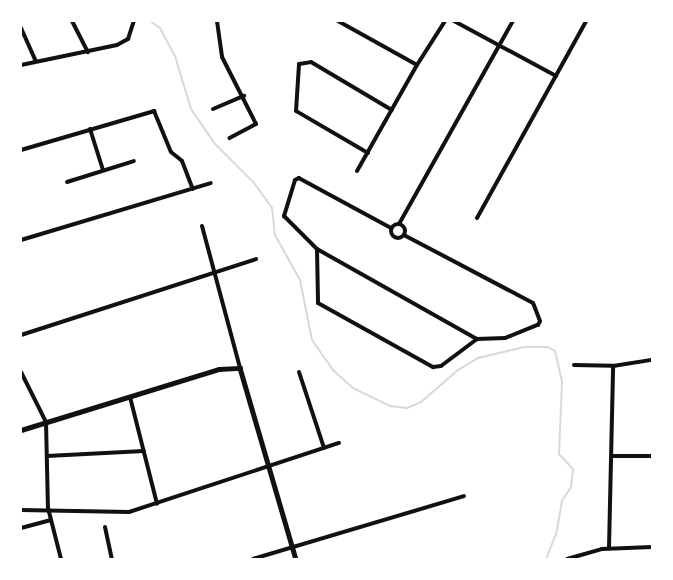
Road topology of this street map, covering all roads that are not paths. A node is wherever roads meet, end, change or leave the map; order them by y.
1 (72, 21) edge
2 (134, 21) edge
3 (217, 21) edge
4 (338, 21) edge
5 (445, 21) edge
6 (454, 21) edge
7 (513, 21) edge
8 (586, 21) edge
9 (21, 28) edge
10 (498, 47) junction
11 (88, 52) junction
12 (36, 61) junction
13 (21, 65) edge
14 (417, 65) junction
15 (556, 76) junction
16 (244, 96) junction
17 (213, 109) dead end
18 (392, 110) junction
19 (90, 129) junction
20 (230, 138) dead end
21 (21, 150) edge
22 (368, 153) junction
23 (134, 161) dead end
24 (102, 170) junction
25 (357, 171) dead end
26 (67, 182) dead end
27 (211, 183) dead end
28 (193, 189) junction
29 (477, 218) dead end
30 (399, 224) junction
31 (202, 226) dead end
32 (391, 228) junction
33 (404, 235) junction
34 (21, 240) edge
35 (316, 249) junction
36 (256, 259) dead end
37 (215, 272) junction
38 (21, 335) edge
39 (477, 339) junction
40 (652, 360) edge
41 (574, 365) dead end
42 (613, 366) junction
43 (240, 368) junction
44 (21, 372) edge
45 (299, 372) dead end
46 (23, 380) edge
47 (130, 397) junction
48 (46, 422) junction
49 (21, 430) edge
50 (339, 443) dead end
51 (324, 448) junction
52 (144, 451) junction
53 (47, 456) junction
54 (612, 456) junction
55 (652, 456) edge
56 (269, 468) junction
57 (464, 496) dead end
58 (157, 504) junction
59 (48, 508) junction
60 (21, 510) edge
61 (51, 520) junction
62 (105, 527) dead end
63 (21, 528) edge
64 (292, 547) junction
65 (652, 547) edge
66 (609, 548) junction
67 (61, 559) edge
68 (112, 559) edge
69 (253, 559) edge
70 (296, 559) edge
71 (567, 559) edge

1 - 11 street
2 - 11 street
3 - 16 street
4 - 14 street
5 - 14 street
6 - 10 street
7 - 10 street
8 - 15 street
9 - 12 street
10 - 15 street
10 - 30 street
11 - 12 street
12 - 13 street
14 - 18 street
15 - 29 street
16 - 17 street
16 - 20 street
18 - 22 street
18 - 22 street
19 - 21 street
19 - 24 street
19 - 28 street
22 - 25 street
23 - 24 street
24 - 26 street
27 - 28 street
28 - 34 street
30 - 32 street
30 - 33 street
31 - 37 street
32 - 33 street
32 - 35 street
33 - 39 street
35 - 39 street
35 - 39 street
36 - 37 street
37 - 38 street
37 - 43 street
40 - 42 street
41 - 42 street
42 - 54 street
43 - 47 street
43 - 56 street
44 - 46 street
45 - 51 street
46 - 48 street
47 - 48 street
47 - 52 street
48 - 49 street
48 - 53 street
50 - 51 street
51 - 56 street
52 - 53 street
52 - 58 street
53 - 59 street
54 - 55 street
54 - 66 street
56 - 58 street
56 - 64 street
57 - 64 street
58 - 59 street
59 - 60 street
59 - 61 street
61 - 63 street
61 - 67 street
62 - 68 street
64 - 69 street
64 - 70 street
65 - 66 street
66 - 71 street

